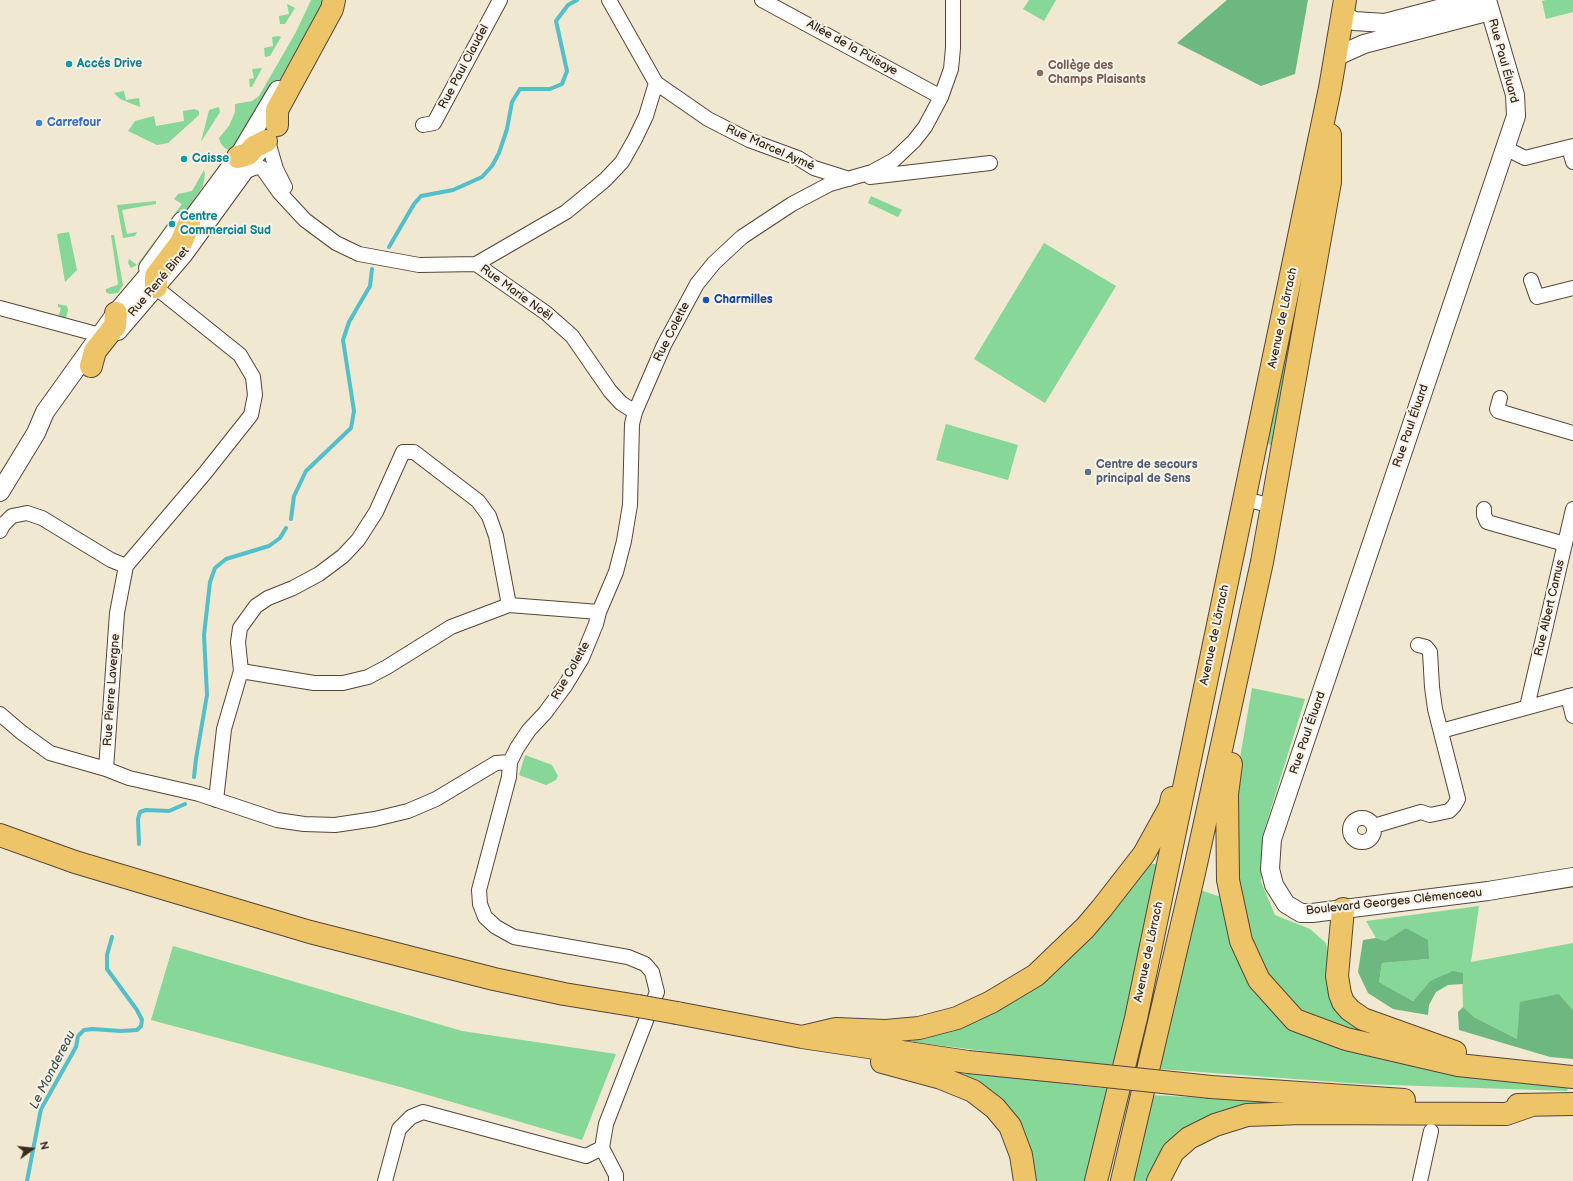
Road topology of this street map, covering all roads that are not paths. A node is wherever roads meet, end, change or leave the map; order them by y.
1 (328, 0) edge
2 (334, 0) edge
3 (344, 0) edge
4 (500, 0) edge
5 (609, 0) edge
6 (762, 0) edge
7 (953, 0) edge
8 (1472, 0) edge
9 (1488, 6) edge
10 (1344, 7) edge
11 (1335, 58) junction
12 (656, 83) junction
13 (1330, 88) junction
14 (941, 97) junction
15 (423, 125) dead end
16 (271, 133) junction
17 (1571, 146) edge
18 (1505, 148) junction
19 (1573, 162) edge
20 (990, 163) dead end
21 (241, 164) junction
22 (848, 179) junction
23 (210, 183) dead end
24 (189, 224) joint
25 (316, 229) junction
26 (476, 264) junction
27 (1531, 280) dead end
28 (151, 283) junction
29 (1573, 288) edge
30 (0, 308) edge
31 (116, 313) junction
32 (101, 338) junction
33 (91, 366) junction
34 (1500, 398) dead end
35 (635, 412) junction
36 (1573, 434) edge
37 (32, 439) junction
38 (0, 492) edge
39 (1245, 500) junction
40 (1272, 506) junction
41 (1484, 509) dead end
42 (1573, 509) edge
43 (0, 531) edge
44 (1565, 544) junction
45 (126, 566) junction
46 (509, 605) junction
47 (599, 612) junction
48 (1247, 630) junction
49 (1418, 645) dead end
50 (241, 671) junction
51 (1571, 696) edge
52 (1200, 707) junction
53 (1527, 707) junction
54 (0, 714) edge
55 (1573, 716) edge
56 (1441, 731) junction
57 (510, 762) junction
58 (106, 769) junction
59 (216, 800) junction
60 (1374, 826) dead end
61 (0, 835) edge
62 (1272, 839) joint
63 (1144, 854) junction
64 (1168, 860) junction
65 (1194, 873) junction
66 (1573, 876) edge
67 (1228, 880) junction
68 (1343, 909) junction
69 (802, 1037) junction
70 (825, 1040) junction
71 (1499, 1071) junction
72 (1573, 1077) edge
73 (1573, 1104) edge
74 (1532, 1105) junction
75 (1431, 1131) dead end
76 (602, 1148) junction
77 (385, 1181) edge
78 (616, 1181) edge
79 (1025, 1181) edge
80 (1096, 1181) edge
81 (1122, 1181) edge
82 (1158, 1181) edge
83 (1420, 1181) edge

1 - 21 street, Rue René Binet
2 - 16 main road
3 - 16 street
4 - 15 street, Rue Paul Claudel
5 - 12 street, Rue Marcel Aymé
6 - 14 street, Allée de la Puisaye
7 - 14 street, Rue Colette
8 - 10 street
9 - 11 street
9 - 18 street, Rue Paul Éluard
10 - 11 main road, Avenue de Lörrach
11 - 13 main road, Avenue de Lörrach
12 - 22 street, Rue Marcel Aymé
12 - 26 street
13 - 39 main road, Avenue de Lörrach
13 - 40 main road, Avenue de Lörrach
14 - 22 street, Rue Colette
16 - 21 main road
16 - 25 street, Rue Marie Noël
17 - 18 street
17 - 19 street
18 - 62 street, Rue Paul Éluard
20 - 22 street, Rue Marcel Aymé
21 - 24 street, Rue René Binet
21 - 25 street, Rue Marie Noël
21 - 28 street, Rue René Binet
22 - 35 street, Rue Colette
23 - 31 street
24 - 28 main road
25 - 26 street, Rue Marie Noël
26 - 35 street, Rue Marie Noël
27 - 29 street
28 - 31 street, Rue René Binet
28 - 33 street, Rue René Binet
28 - 45 street, Rue Pierre Lavergne
30 - 32 street
31 - 32 main road
32 - 33 main road
32 - 37 street
33 - 37 street, Rue René Binet
34 - 36 street
35 - 47 street, Rue Colette
37 - 38 street
39 - 40 street
39 - 52 main road, Avenue de Lörrach
40 - 48 main road, Avenue de Lörrach
41 - 44 street
42 - 44 street, Rue Albert Camus
43 - 45 street
44 - 53 street, Rue Albert Camus
45 - 58 street, Rue Pierre Lavergne
46 - 47 street
46 - 50 street
46 - 50 street
47 - 57 street, Rue Colette
48 - 65 main road, Avenue de Lörrach
48 - 67 main road
49 - 56 street
50 - 59 street
51 - 53 street
51 - 55 street
52 - 63 main road
52 - 64 main road, Avenue de Lörrach
53 - 56 street
54 - 58 street
56 - 60 street
57 - 59 street
57 - 76 street
58 - 59 street
61 - 69 main road, bridge
62 - 68 street, Boulevard Georges Clémenceau
63 - 64 main road
63 - 69 main road
64 - 65 main road
64 - 80 main road, Avenue de Lörrach
65 - 67 main road
65 - 81 main road, Avenue de Lörrach
66 - 68 street, Boulevard Georges Clémenceau
67 - 71 main road
68 - 71 main road
69 - 70 main road
70 - 74 main road, bridge
70 - 79 main road
71 - 72 main road
73 - 74 main road
74 - 82 main road
75 - 83 street
76 - 77 street
76 - 78 street

